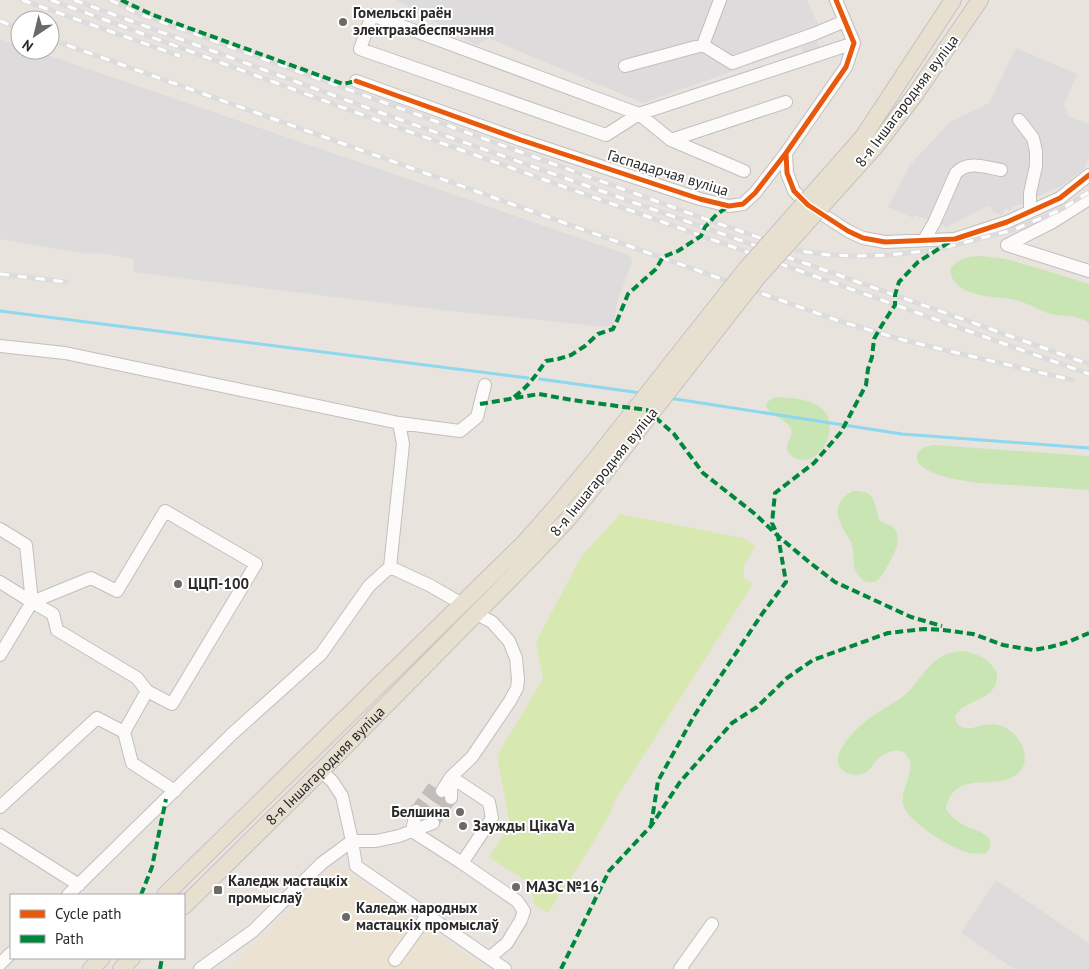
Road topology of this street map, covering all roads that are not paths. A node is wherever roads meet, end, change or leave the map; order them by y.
1 (720, 0) edge
2 (836, 0) edge
3 (953, 0) edge
4 (980, 0) edge
5 (845, 21) junction
6 (854, 42) junction
7 (703, 45) junction
8 (625, 66) dead end
9 (356, 81) dead end
10 (786, 102) dead end
11 (639, 114) junction
12 (1019, 120) dead end
13 (671, 140) junction
14 (869, 142) junction
15 (786, 153) junction
16 (1001, 170) dead end
17 (744, 172) dead end
18 (1089, 175) edge
19 (1089, 199) edge
20 (1030, 211) junction
21 (924, 240) junction
22 (1089, 271) edge
23 (0, 346) edge
24 (485, 385) dead end
25 (399, 423) junction
26 (597, 470) junction
27 (0, 529) edge
28 (390, 567) junction
29 (0, 582) edge
30 (32, 602) junction
31 (462, 604) junction
32 (477, 614) junction
33 (0, 655) edge
34 (147, 691) junction
35 (124, 732) junction
36 (306, 757) junction
37 (321, 771) junction
38 (451, 777) junction
39 (175, 791) junction
40 (0, 806) edge
41 (412, 831) junction
42 (0, 835) edge
43 (352, 841) junction
44 (462, 863) junction
45 (79, 884) junction
46 (69, 894) edge
47 (166, 894) edge
48 (185, 905) edge
49 (427, 916) junction
50 (712, 924) dead end
51 (10, 954) edge
52 (489, 958) junction
53 (101, 959) edge
54 (131, 959) edge
55 (395, 960) dead end
56 (0, 964) edge
57 (91, 969) edge
58 (121, 969) edge
59 (200, 969) edge
60 (505, 969) edge
61 (680, 969) edge

1 - 7 street
2 - 5 street
3 - 14 main road, 8-я Іншагародняя вуліца
4 - 14 main road, 8-я Іншагародняя вуліца
5 - 6 street
5 - 7 street
6 - 11 street
6 - 15 street, Гаспадарчая вуліца
7 - 8 street
9 - 15 street, Гаспадарчая вуліца
10 - 13 street
11 - 11 street
11 - 13 street
12 - 20 street
13 - 17 street
14 - 26 main road, 8-я Іншагародняя вуліца, bridge
15 - 21 street
16 - 21 street
18 - 20 street
19 - 22 street
20 - 21 street
23 - 25 street
24 - 25 street
25 - 28 street
26 - 31 main road, 8-я Іншагародняя вуліца
26 - 32 main road, 8-я Іншагародняя вуліца
27 - 30 street
28 - 31 street
28 - 39 street
29 - 30 street
30 - 33 street
30 - 34 street
30 - 34 street
31 - 32 main road
31 - 36 main road, 8-я Іншагародняя вуліца
32 - 37 main road, 8-я Іншагародняя вуліца
32 - 38 street
34 - 35 street
35 - 39 street
35 - 40 street
36 - 37 main road
36 - 47 main road, 8-я Іншагародняя вуліца
37 - 43 street
37 - 48 main road, 8-я Іншагародняя вуліца
38 - 38 street
38 - 44 street
39 - 45 street
41 - 41 street
41 - 43 street
41 - 44 street
42 - 45 street
43 - 49 street
43 - 59 street
44 - 52 street
45 - 46 street
49 - 52 street
49 - 55 street
50 - 61 street
51 - 56 street
52 - 60 street
53 - 57 main road
54 - 58 main road

